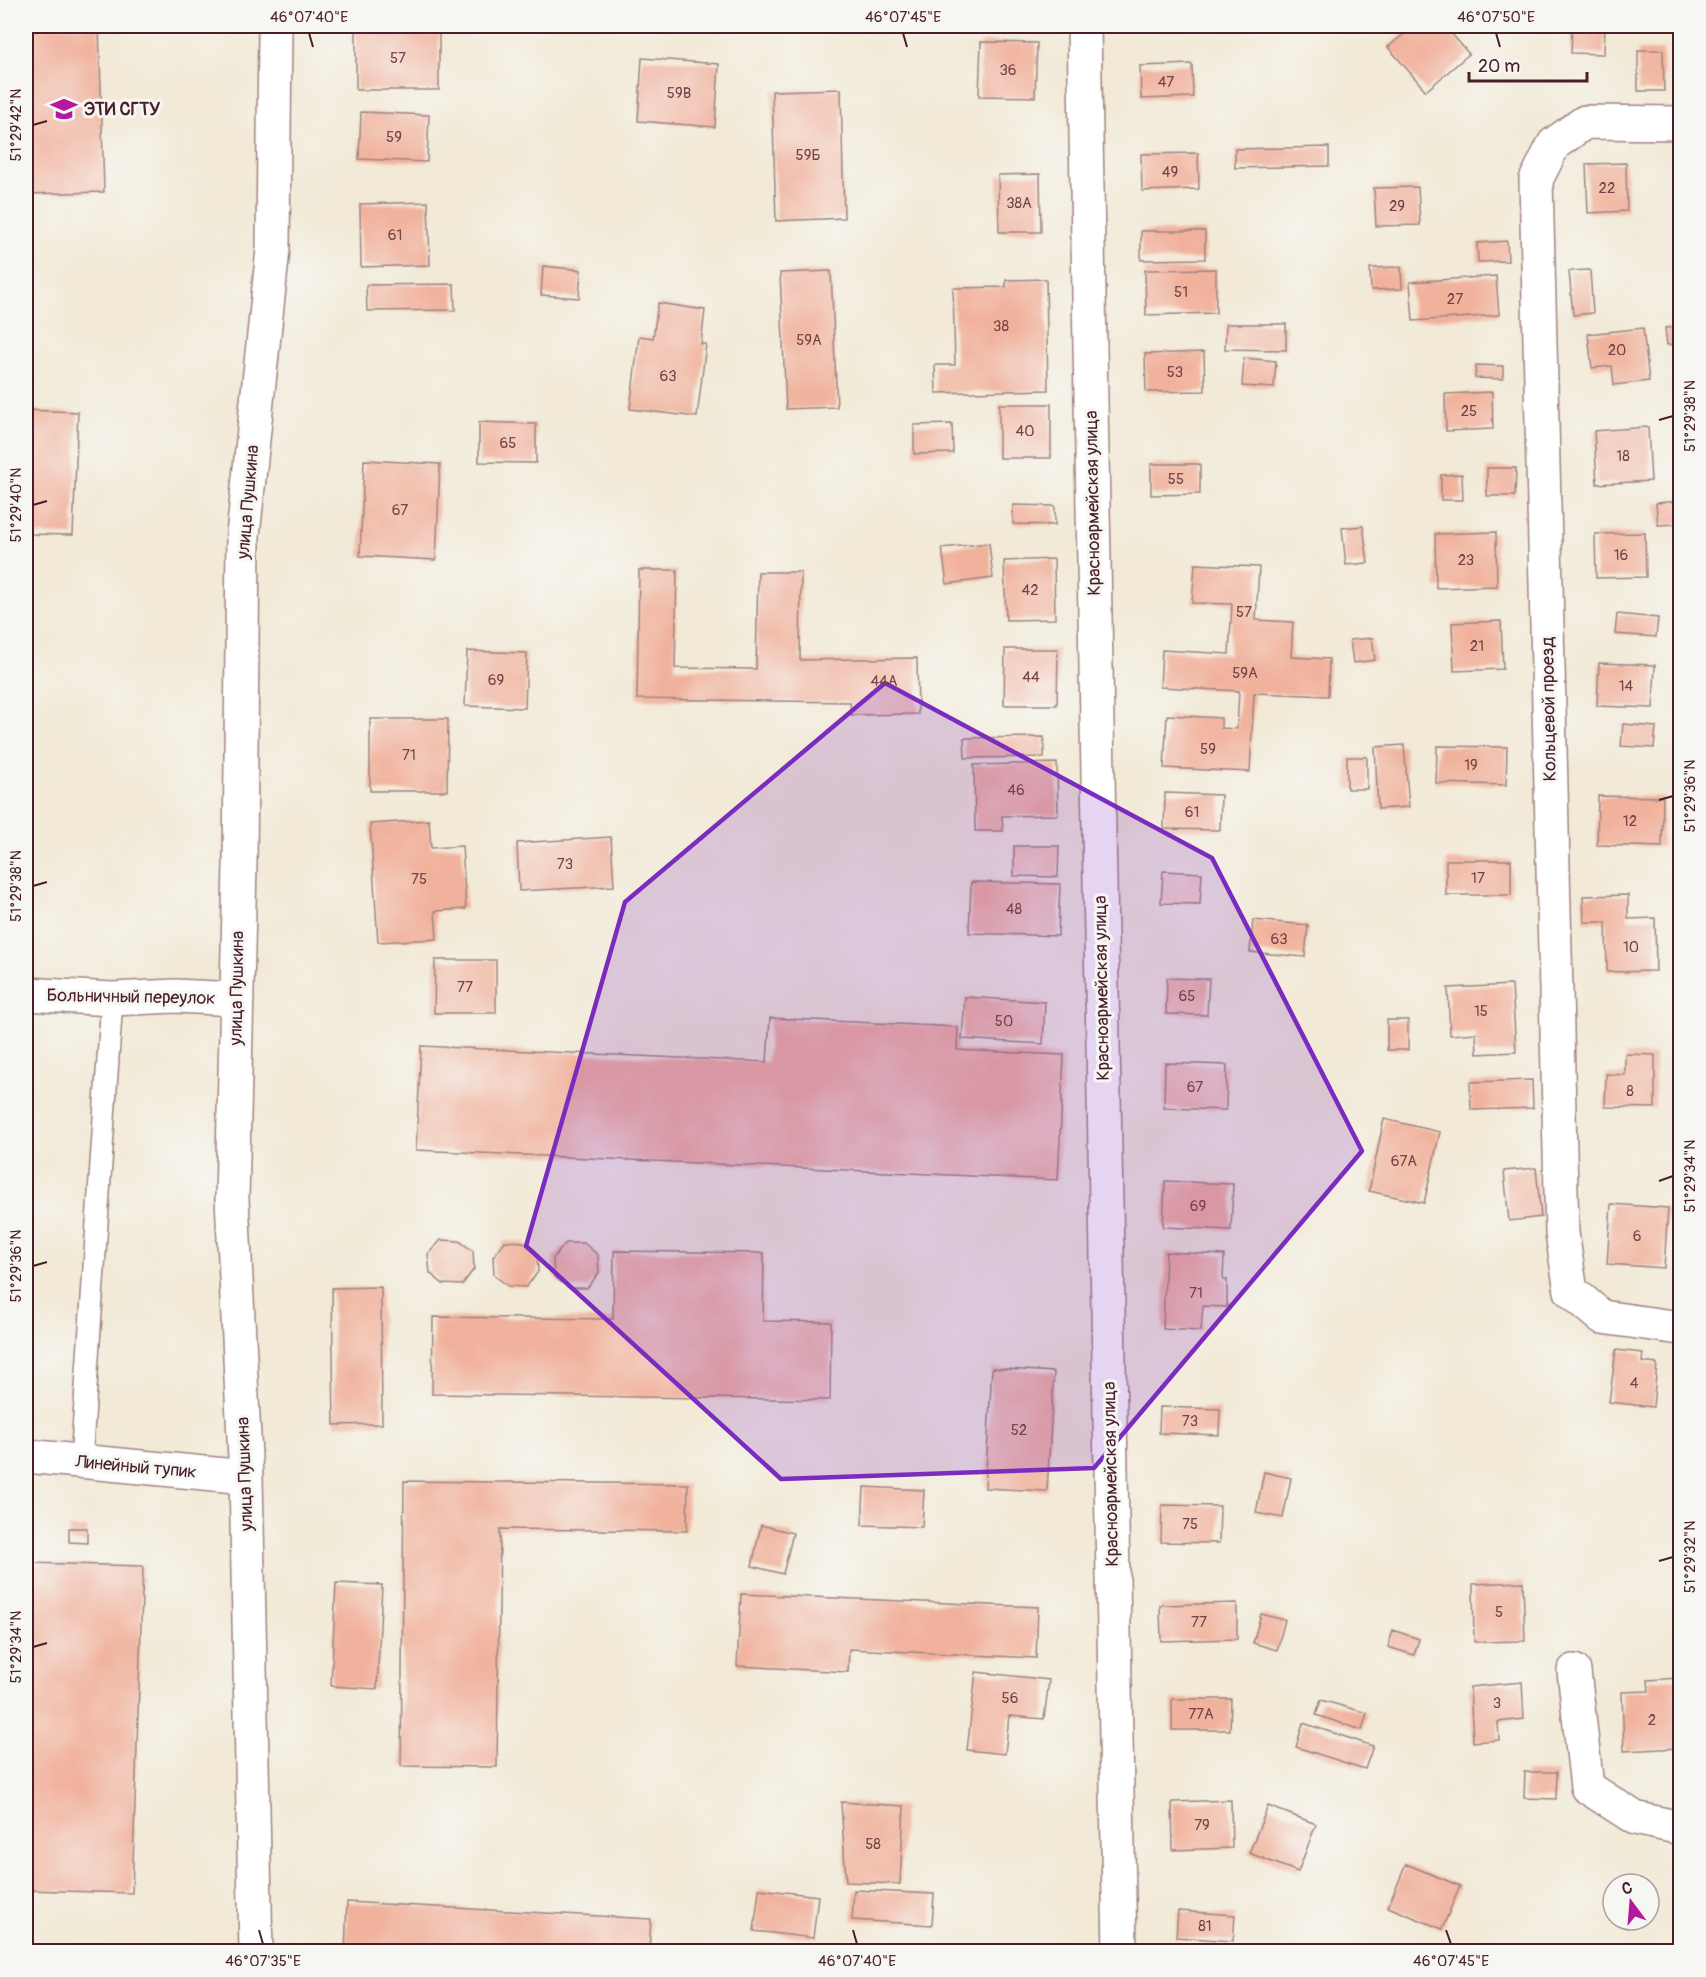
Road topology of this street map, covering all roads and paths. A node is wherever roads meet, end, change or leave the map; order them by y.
1 (275, 26) edge
2 (1084, 26) edge
3 (1680, 123) edge
4 (26, 994) edge
5 (112, 999) junction
6 (237, 999) junction
7 (1680, 1328) edge
8 (26, 1456) edge
9 (81, 1462) junction
10 (246, 1477) junction
11 (1574, 1671) dead end
12 (1680, 1828) edge
13 (256, 1952) edge
14 (1120, 1952) edge

1 - 6 street, улица Пушкина
2 - 14 street, Красноармейская улица
3 - 7 street, Кольцевой проезд
4 - 5 street, Больничный переулок
5 - 6 street, Больничный переулок
5 - 9 lane
6 - 10 street, улица Пушкина
8 - 9 street, Линейный тупик
9 - 10 street, Линейный тупик
10 - 13 street, улица Пушкина
11 - 12 street

